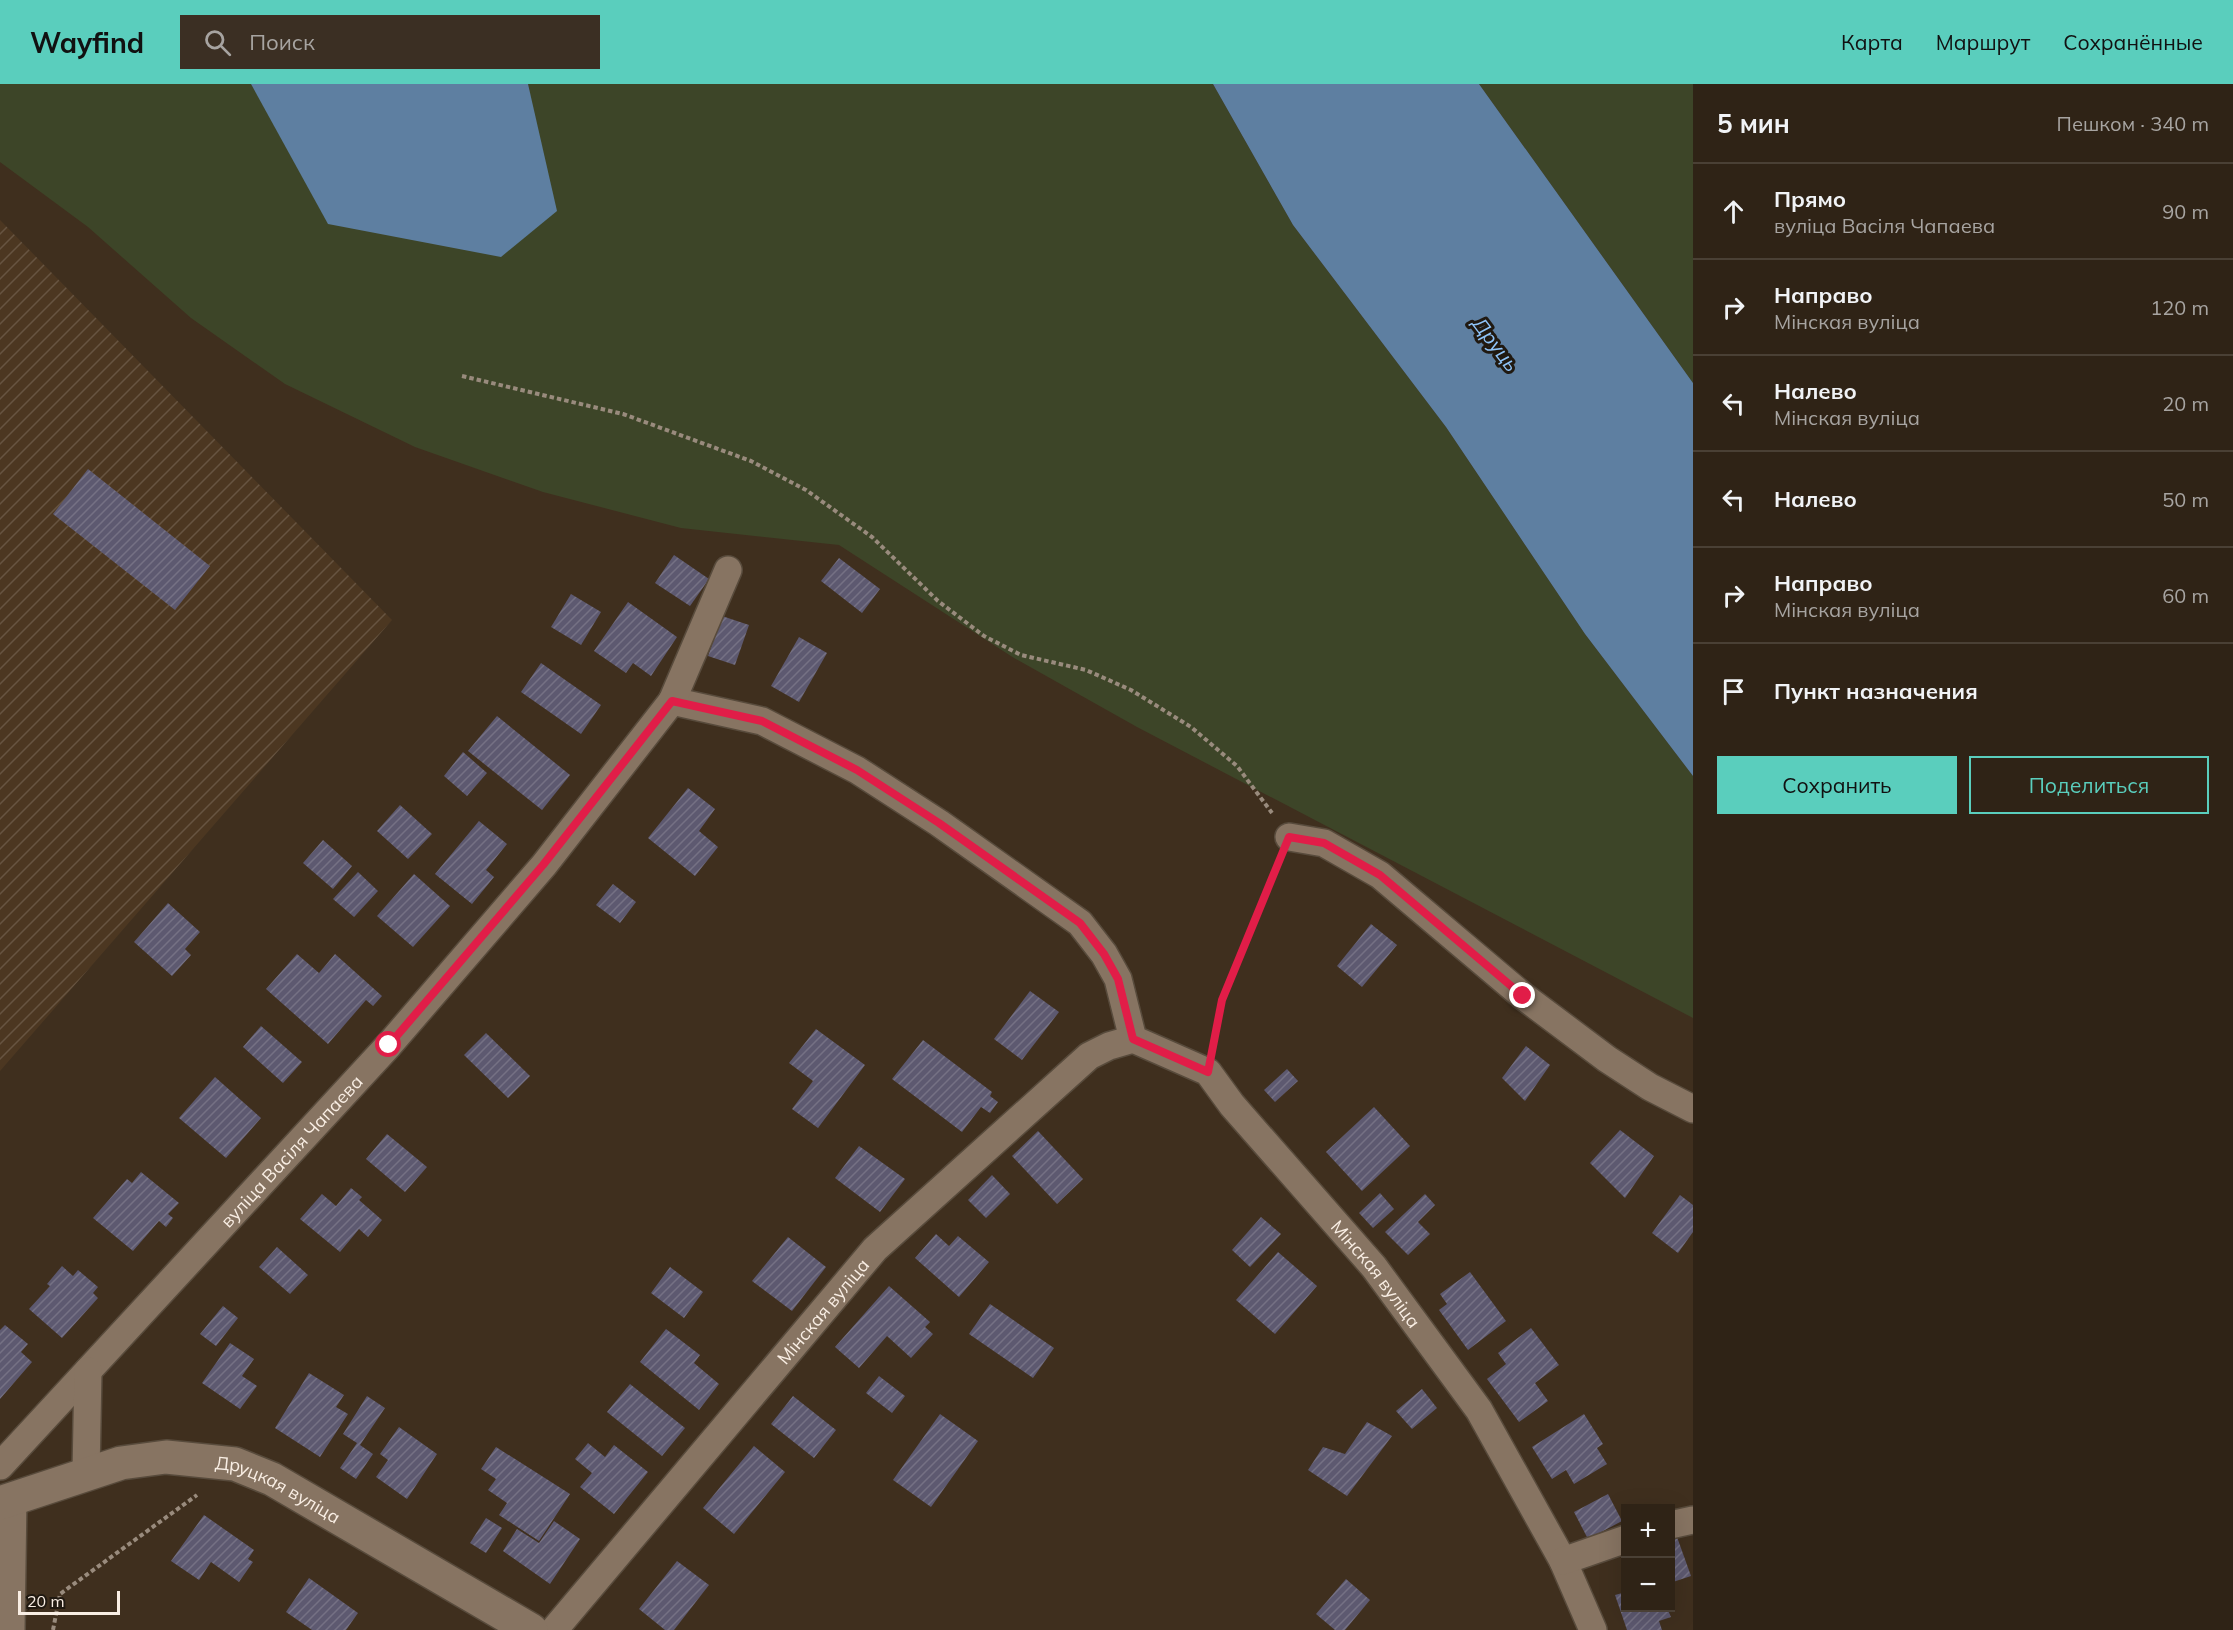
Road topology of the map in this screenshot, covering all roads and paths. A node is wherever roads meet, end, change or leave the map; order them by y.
1 (462, 376) dead end
2 (728, 570) dead end
3 (672, 701) junction
4 (1289, 837) junction
5 (1133, 1039) junction
6 (1208, 1072) junction
7 (1693, 1109) edge
8 (88, 1371) junction
9 (0, 1466) edge
10 (86, 1473) junction
11 (202, 1492) dead end
12 (7, 1500) edge
13 (1693, 1520) edge
14 (1675, 1524) edge
15 (1621, 1541) edge
16 (1563, 1561) junction
17 (11, 1630) edge
18 (53, 1630) edge
19 (531, 1630) edge
20 (554, 1630) edge
21 (1593, 1630) edge

1 - 4 path
2 - 3 street, вуліца Васіля Чапаева
3 - 5 street
3 - 8 street, вуліца Васіля Чапаева
4 - 6 path
4 - 7 street
5 - 6 street
5 - 20 street, Мінская вуліца
6 - 16 street, Мінская вуліца
8 - 9 street, вуліца Васіля Чапаева
8 - 10 street
10 - 12 main road, Друцкая вуліца
10 - 19 main road, Друцкая вуліца
11 - 18 path
12 - 17 street
13 - 14 street
15 - 16 street
16 - 21 street, Мінская вуліца

